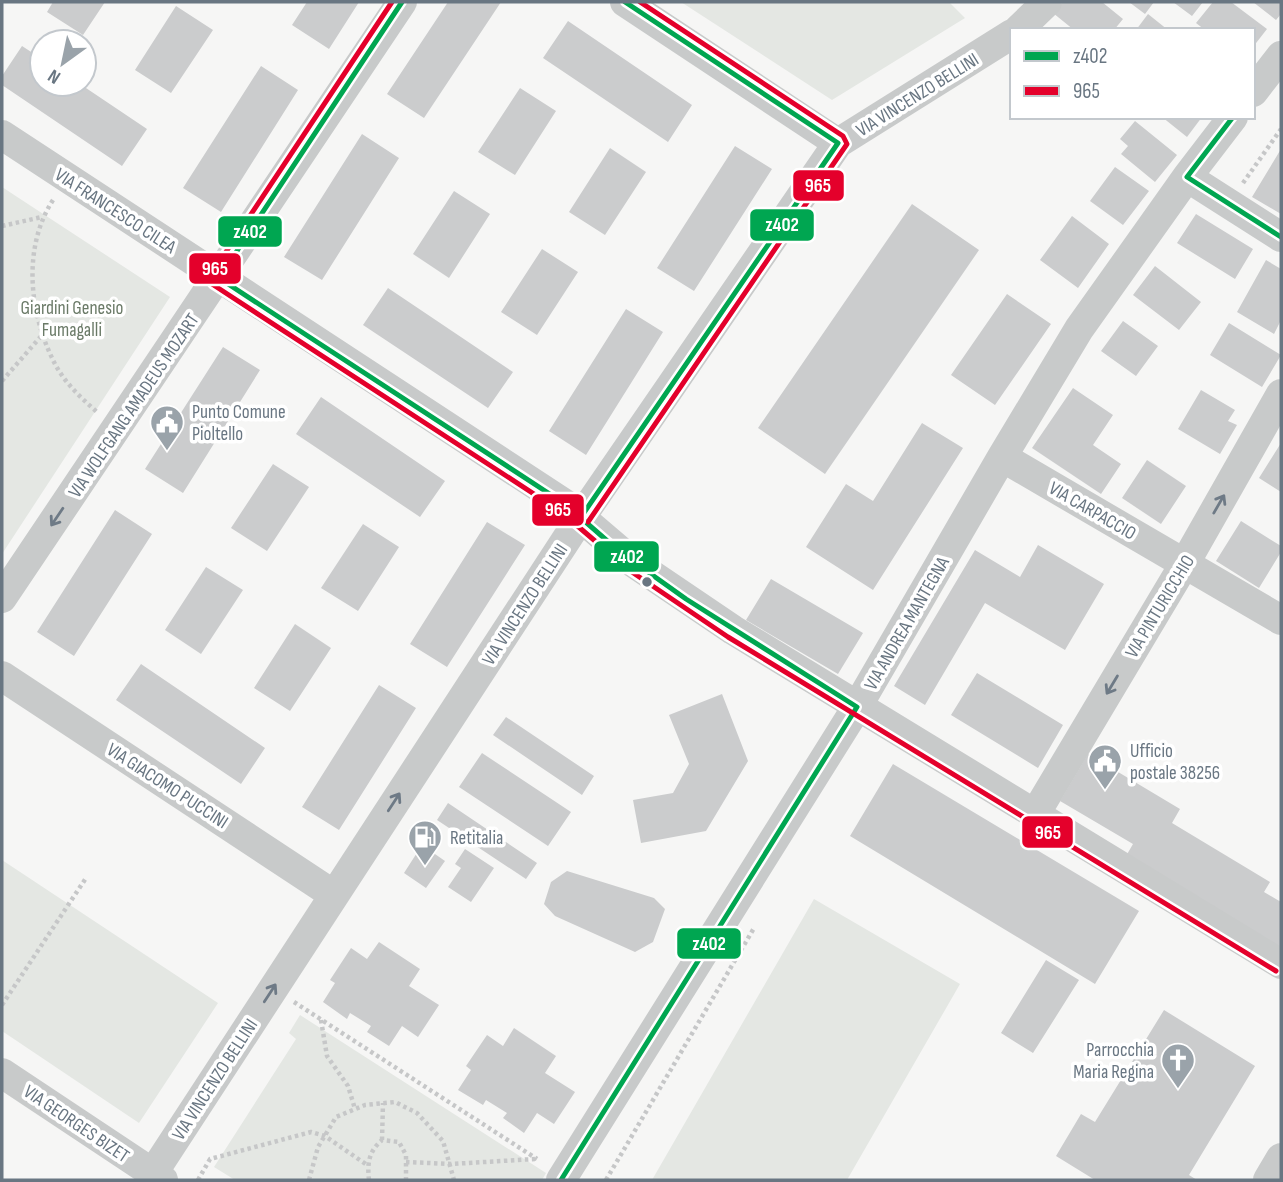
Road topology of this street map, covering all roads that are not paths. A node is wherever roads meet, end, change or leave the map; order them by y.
1 (402, 2) edge
2 (625, 2) edge
3 (1047, 2) edge
4 (1020, 28) edge
5 (1010, 35) edge
6 (1281, 56) edge
7 (1255, 89) edge
8 (1231, 119) edge
9 (2, 135) edge
10 (838, 143) junction
11 (1187, 177) junction
12 (1281, 237) edge
13 (219, 278) junction
14 (1281, 394) edge
15 (1002, 457) junction
16 (581, 517) junction
17 (1185, 564) junction
18 (2, 598) edge
19 (1281, 620) edge
20 (2, 676) edge
21 (857, 707) junction
22 (1034, 816) junction
23 (334, 895) junction
24 (1281, 964) edge
25 (2, 1073) edge
26 (1281, 1158) edge
27 (553, 1172) edge
28 (158, 1177) edge
29 (1268, 1180) edge

1 - 13 street, VIA WOLFGANG AMADEUS MOZART
2 - 10 street
3 - 4 street
5 - 10 street, VIA VINCENZO BELLINI
6 - 7 street
8 - 11 street, VIA ANDREA MANTEGNA
9 - 13 street, VIA FRANCESCO CILEA
10 - 16 street, VIA VINCENZO BELLINI
11 - 12 street
11 - 15 street, VIA ANDREA MANTEGNA
13 - 16 street, VIA FRANCESCO CILEA
13 -> 18 street, VIA WOLFGANG AMADEUS MOZART
17 -> 14 street, VIA PINTURICCHIO
15 - 17 street, VIA CARPACCIO
15 - 21 street, VIA ANDREA MANTEGNA
16 - 21 street, VIA FRANCESCO CILEA
23 -> 16 street, VIA VINCENZO BELLINI
17 - 19 street, VIA CARPACCIO
17 -> 22 street, VIA PINTURICCHIO
20 - 23 street, VIA GIACOMO PUCCINI
21 - 22 street, VIA FRANCESCO CILEA
21 - 27 street, VIA ANDREA MANTEGNA
22 - 24 street, VIA FRANCESCO CILEA
28 -> 23 street, VIA VINCENZO BELLINI
25 - 28 street, VIA GEORGES BIZET
26 - 29 street

